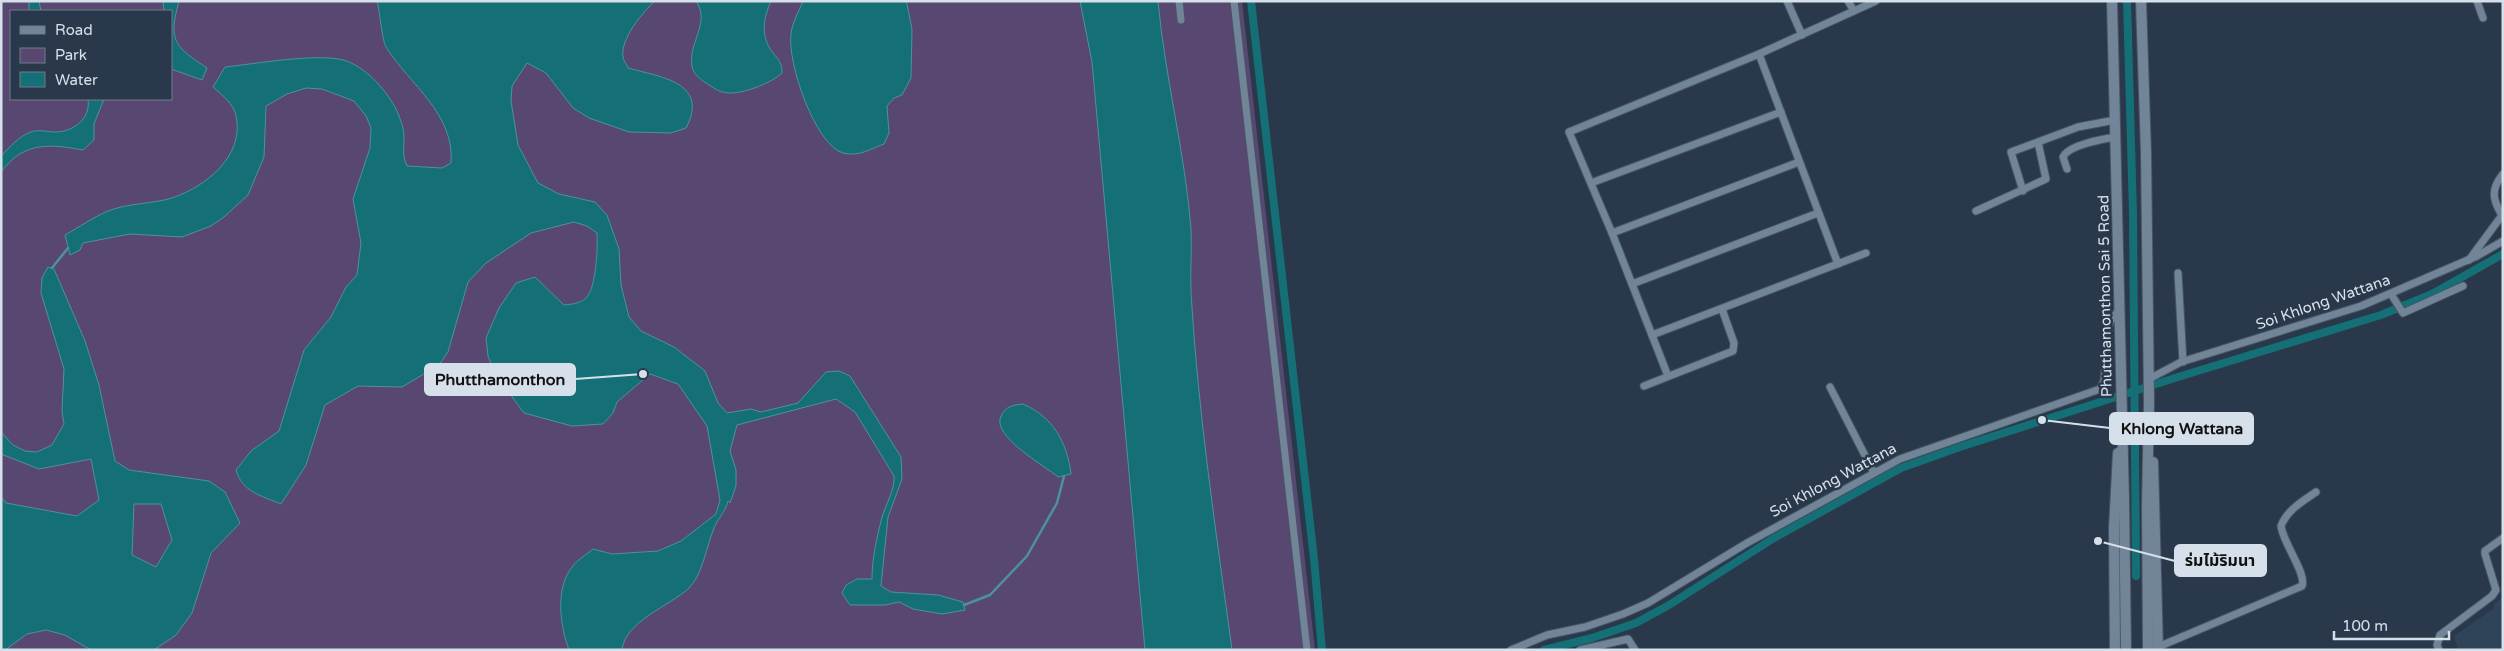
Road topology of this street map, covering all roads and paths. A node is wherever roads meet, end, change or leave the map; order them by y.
1 (1179, 1) edge
2 (1234, 1) edge
3 (1786, 1) edge
4 (1848, 1) edge
5 (1876, 1) edge
6 (2112, 1) edge
7 (2141, 1) edge
8 (2477, 1) edge
9 (1857, 7) edge
10 (2483, 18) dead end
11 (1181, 20) dead end
12 (1802, 35) junction
13 (1759, 54) junction
14 (1781, 112) junction
15 (2115, 120) junction
16 (2116, 137) junction
17 (2038, 142) junction
18 (1799, 162) junction
19 (2067, 169) dead end
20 (2503, 174) edge
21 (1591, 183) junction
22 (2023, 191) junction
23 (1976, 211) dead end
24 (1818, 213) junction
25 (2502, 214) edge
26 (1612, 232) junction
27 (2503, 242) edge
28 (1866, 253) dead end
29 (2469, 260) junction
30 (1838, 264) junction
31 (2178, 273) dead end
32 (1632, 284) junction
33 (2463, 286) dead end
34 (2393, 297) junction
35 (1722, 308) junction
36 (2120, 309) junction
37 (1652, 335) junction
38 (2183, 362) junction
39 (1668, 376) junction
40 (2149, 379) junction
41 (1644, 386) dead end
42 (1830, 387) dead end
43 (2122, 422) junction
44 (1874, 472) junction
45 (2316, 492) dead end
46 (2503, 538) edge
47 (1513, 649) edge
48 (2154, 649) edge
49 (1307, 650) edge
50 (1580, 650) edge
51 (1635, 650) edge
52 (2115, 650) edge
53 (2126, 650) edge
54 (2439, 650) edge

1 - 11 street
2 - 49 street
3 - 12 street
4 - 9 street
5 - 9 street
6 - 15 main road, Phutthamonthon Sai 5 Road
7 - 40 main road
8 - 10 street
9 - 12 street
12 - 13 street
13 - 14 street
13 - 21 street
14 - 18 street
14 - 21 street
15 - 16 main road, Phutthamonthon Sai 5 Road
15 - 17 street
16 - 19 street
16 - 36 main road, Phutthamonthon Sai 5 Road
17 - 22 street
17 - 22 street
18 - 24 street
18 - 26 street
20 - 25 street
21 - 26 street
22 - 23 street
24 - 30 street
24 - 32 street
25 - 29 street
26 - 32 street
27 - 29 street, Soi Khlong Wattana
28 - 30 street
29 - 34 street, Soi Khlong Wattana
30 - 35 street
31 - 38 street
32 - 37 street
33 - 34 street
34 - 38 street, Soi Khlong Wattana
35 - 37 street
35 - 39 street
36 - 43 main road, Phutthamonthon Sai 5 Road
36 - 44 street, Soi Khlong Wattana
37 - 39 street
38 - 40 street, Soi Khlong Wattana
39 - 41 street
40 - 48 main road
42 - 44 street
43 - 52 main road
43 - 53 main road, Phutthamonthon Sai 5 Road
44 - 47 street, Soi Khlong Wattana
45 - 48 street
46 - 54 street
50 - 51 street

